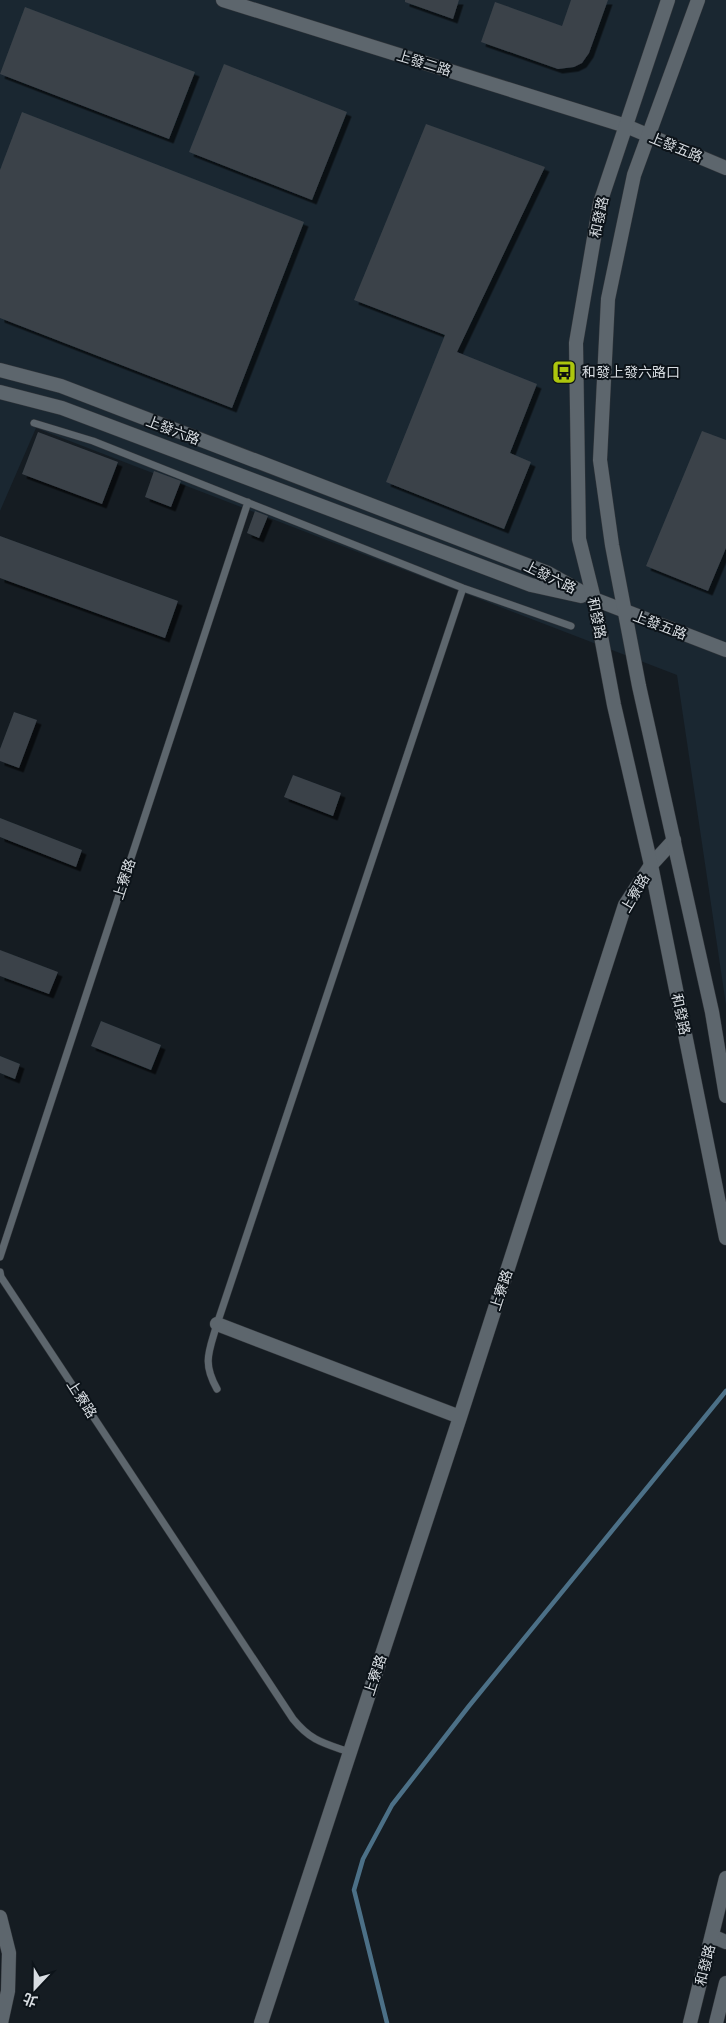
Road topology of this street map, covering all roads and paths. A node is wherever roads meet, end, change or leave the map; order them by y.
1 (223, 0) edge
2 (668, 0) edge
3 (698, 0) edge
4 (626, 126) junction
5 (648, 136) junction
6 (726, 168) edge
7 (0, 370) edge
8 (0, 392) edge
9 (34, 423) dead end
10 (248, 502) junction
11 (463, 588) junction
12 (594, 599) junction
13 (625, 611) junction
14 (571, 626) dead end
15 (726, 650) edge
16 (674, 840) junction
17 (651, 865) junction
18 (726, 1096) edge
19 (726, 1238) edge
20 (0, 1257) edge
21 (0, 1272) edge
22 (217, 1324) junction
23 (217, 1389) dead end
24 (460, 1417) junction
25 (349, 1752) junction
26 (726, 1878) edge
27 (0, 1917) edge
28 (712, 1936) junction
29 (726, 1942) edge
30 (726, 1983) edge
31 (1, 2023) edge
32 (261, 2023) edge
33 (690, 2023) edge
34 (716, 2023) edge

1 - 4 street, 上發二路
2 - 4 street, 和發路
3 - 5 street, 和發路
4 - 5 street, 上發五路
4 - 12 street, 和發路
5 - 6 street, 上發五路
5 - 13 street, 和發路
7 - 12 street, 上發六路
8 - 12 street, 上發六路
9 - 10 lane
10 - 11 lane
10 - 20 lane, 上寮路
11 - 14 lane
11 - 22 lane
12 - 13 street, 上發五路
12 - 17 street, 和發路
13 - 15 street, 上發五路
13 - 16 street, 和發路
16 - 17 street, 上寮路
16 - 18 street, 和發路
17 - 19 street, 和發路
17 - 24 street, 上寮路
21 - 25 lane, 上寮路
22 - 23 lane
22 - 24 street
24 - 25 street, 上寮路
25 - 32 street, 上寮路
26 - 28 street, 和發路
27 - 31 street
28 - 29 street
28 - 33 street, 和發路
30 - 34 street, 和發路

